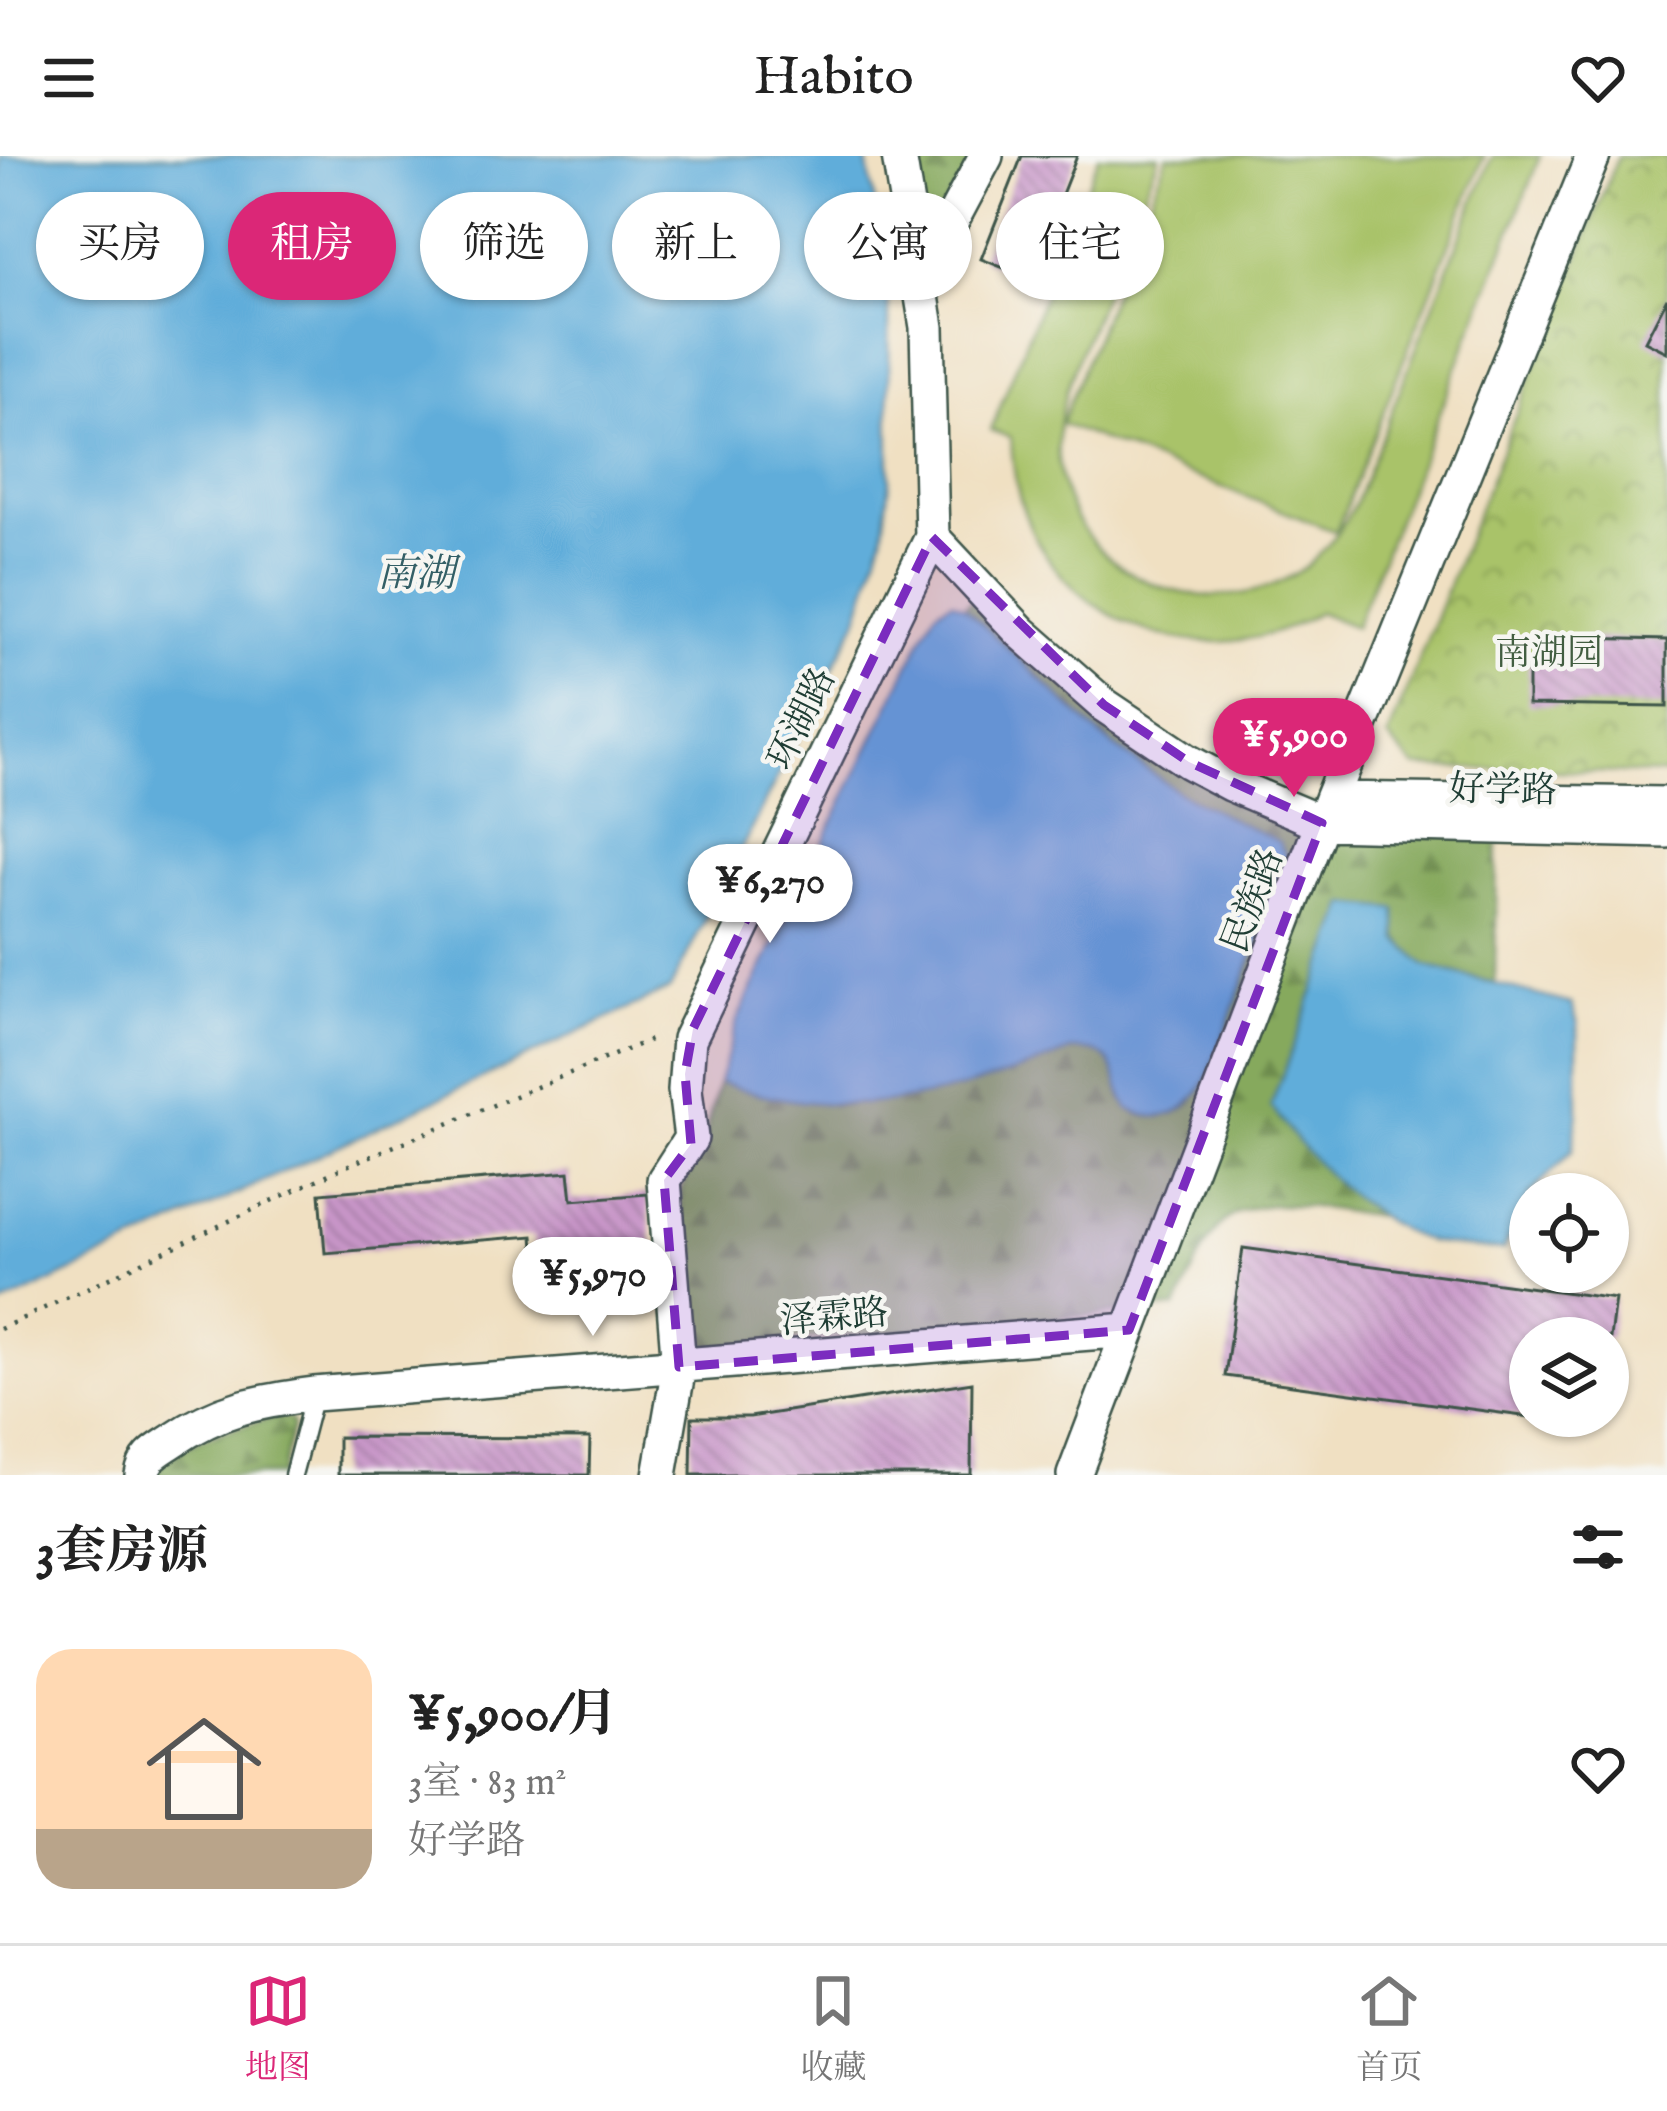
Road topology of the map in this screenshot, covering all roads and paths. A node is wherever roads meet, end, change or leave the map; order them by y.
1 (899, 156) edge
2 (986, 156) edge
3 (1593, 156) edge
4 (905, 192) edge
5 (967, 192) edge
6 (923, 300) edge
7 (932, 537) junction
8 (1667, 805) edge
9 (1326, 811) junction
10 (1667, 830) edge
11 (692, 1032) junction
12 (0, 1330) edge
13 (1129, 1330) junction
14 (679, 1367) junction
15 (314, 1394) junction
16 (142, 1475) edge
17 (293, 1475) edge
18 (660, 1475) edge
19 (1073, 1475) edge

1 - 4 street, 环湖路
2 - 5 street
3 - 9 street, 民族路
6 - 7 street, 环湖路
7 - 9 street, 好学路
7 - 11 street, 环湖路
8 - 9 street, 好学路
9 - 10 street, 好学路
9 - 13 street, 民族路
11 - 12 path
11 - 14 street, 环湖路
13 - 14 street, 泽霖路
13 - 19 street, 民族路
14 - 15 street, 泽霖路
14 - 18 street, 环湖路
15 - 16 street, 泽霖路
15 - 17 lane

